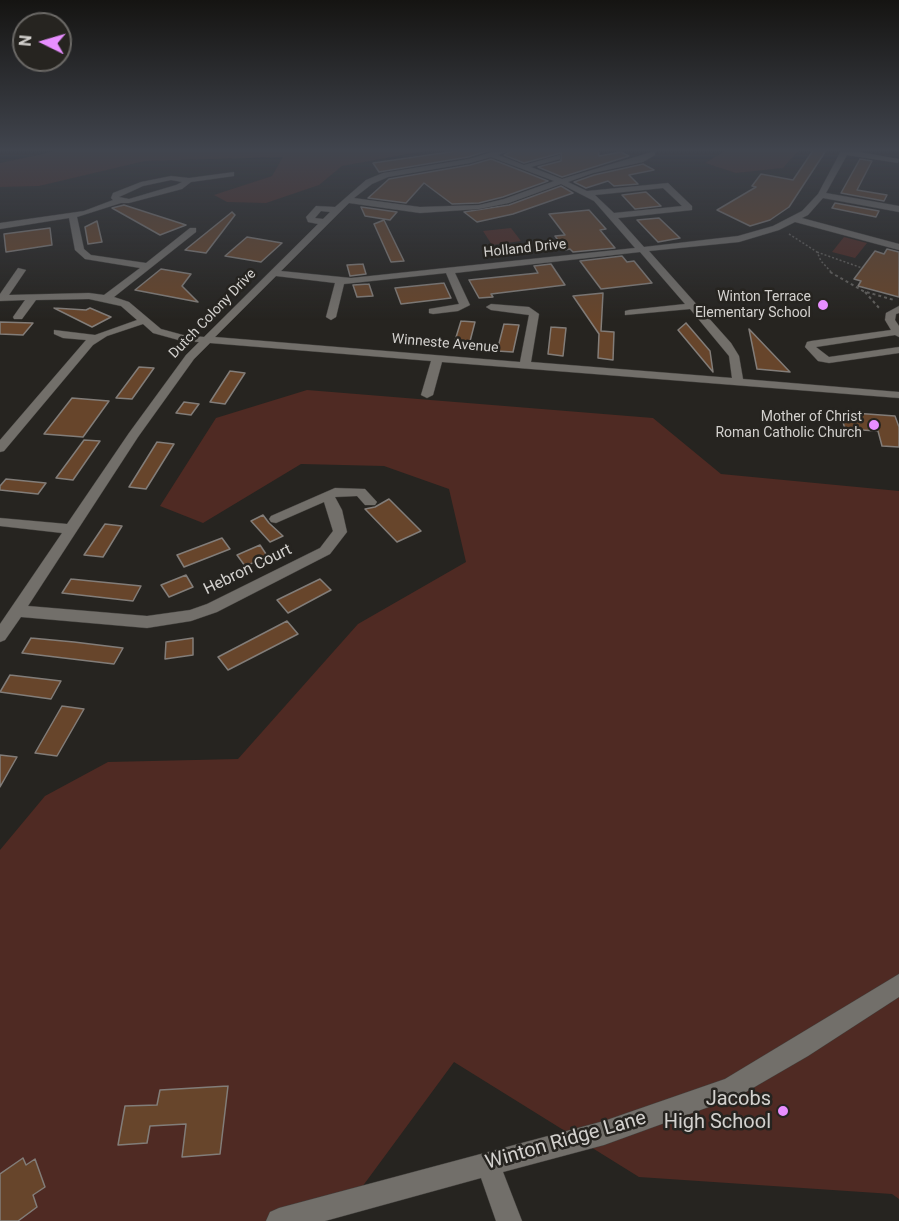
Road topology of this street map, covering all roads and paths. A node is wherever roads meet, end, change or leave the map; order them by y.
1 (102, 206) edge
2 (341, 206) edge
3 (388, 206) edge
4 (480, 206) edge
5 (604, 206) edge
6 (623, 206) edge
7 (687, 206) edge
8 (811, 206) edge
9 (882, 206) edge
10 (899, 209) edge
11 (337, 210) junction
12 (630, 214) junction
13 (73, 216) junction
14 (613, 216) junction
15 (795, 219) junction
16 (325, 222) junction
17 (0, 226) edge
18 (776, 228) junction
19 (193, 230) dead end
20 (899, 247) edge
21 (644, 250) junction
22 (817, 252) junction
23 (148, 266) junction
24 (862, 268) dead end
25 (21, 270) dead end
26 (450, 270) junction
27 (274, 273) junction
28 (340, 281) junction
29 (863, 291) junction
30 (33, 297) junction
31 (1, 298) edge
32 (107, 298) junction
33 (899, 301) edge
34 (693, 306) junction
35 (491, 307) dead end
36 (899, 309) edge
37 (433, 311) dead end
38 (630, 313) dead end
39 (18, 317) dead end
40 (332, 317) dead end
41 (890, 320) junction
42 (143, 321) junction
43 (58, 332) dead end
44 (898, 333) edge
45 (95, 338) junction
46 (206, 340) junction
47 (899, 350) edge
48 (437, 359) junction
49 (525, 366) junction
50 (738, 382) junction
51 (427, 395) dead end
52 (899, 395) edge
53 (0, 448) edge
54 (327, 495) junction
55 (370, 502) dead end
56 (276, 519) dead end
57 (0, 522) edge
58 (72, 529) junction
59 (18, 611) junction
60 (0, 636) edge
61 (899, 985) edge
62 (488, 1165) junction
63 (508, 1220) edge
64 (279, 1221) edge

1 - 13 street
2 - 11 street, Dutch Colony Drive
3 - 4 street
5 - 14 street
6 - 12 street
7 - 12 street
8 - 15 street, Holland Drive
9 - 10 street
11 - 16 street, Dutch Colony Drive
11 - 16 street
12 - 14 street
13 - 17 street
13 - 23 street
14 - 21 street
15 - 18 street, Holland Drive
15 - 20 street
16 - 27 street, Dutch Colony Drive
18 - 21 street, Holland Drive
18 - 22 path
19 - 23 street
21 - 26 street, Holland Drive
21 - 34 street
22 - 24 path
22 - 29 path
23 - 32 street
25 - 31 street
26 - 28 street, Holland Drive
26 - 37 street
27 - 28 street, Holland Drive
27 - 46 street, Dutch Colony Drive
28 - 40 street
29 - 33 path
29 - 41 path
30 - 31 street, Winneste Avenue
30 - 32 street, Winneste Avenue
30 - 39 street
32 - 42 street, Winneste Avenue
34 - 38 street
34 - 50 street
35 - 49 street
36 - 41 street
41 - 44 street
42 - 45 street
42 - 46 street, Winneste Avenue
43 - 45 street
44 - 47 street
45 - 53 street
46 - 48 street, Winneste Avenue
46 - 58 street, Dutch Colony Drive
48 - 49 street, Winneste Avenue
48 - 51 street
49 - 50 street, Winneste Avenue
50 - 52 street, Winneste Avenue
54 - 55 street
54 - 56 street
54 - 59 street, Hebron Court
57 - 58 street
58 - 59 street, Dutch Colony Drive
59 - 60 street, Dutch Colony Drive
61 - 62 street, Winton Ridge Lane
62 - 63 street
62 - 64 street, Winton Ridge Lane

